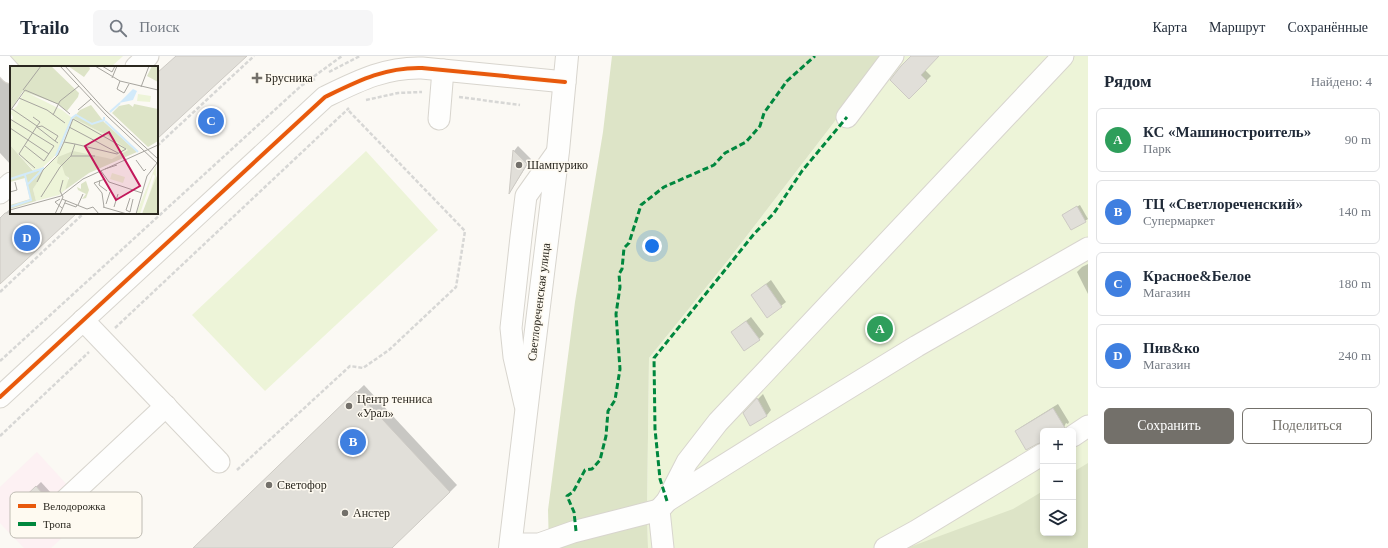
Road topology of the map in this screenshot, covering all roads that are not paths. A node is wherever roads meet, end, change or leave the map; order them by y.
1 (148, 56) edge
2 (567, 56) edge
3 (893, 56) edge
4 (1063, 56) edge
5 (0, 61) edge
6 (405, 62) edge
7 (137, 66) edge
8 (443, 70) junction
9 (10, 72) edge
10 (565, 82) junction
11 (847, 118) dead end
12 (438, 119) dead end
13 (10, 183) edge
14 (0, 193) edge
15 (1088, 248) edge
16 (83, 320) junction
17 (0, 397) edge
18 (166, 406) junction
19 (1088, 426) edge
20 (1076, 434) edge
21 (1040, 456) edge
22 (225, 468) road end
23 (74, 492) edge
24 (663, 506) junction
25 (510, 546) edge
26 (663, 548) edge
27 (885, 548) edge

1 - 7 street
2 - 10 main road, Светлореченская улица
3 - 11 street
4 - 24 street
5 - 9 street
6 - 8 street
6 - 16 street
8 - 10 street
8 - 12 street
10 - 25 main road, Светлореченская улица
13 - 14 street
15 - 24 street
16 - 17 street
16 - 18 street
18 - 22 street
18 - 23 street
19 - 20 street
21 - 27 street
24 - 25 street
24 - 26 street

